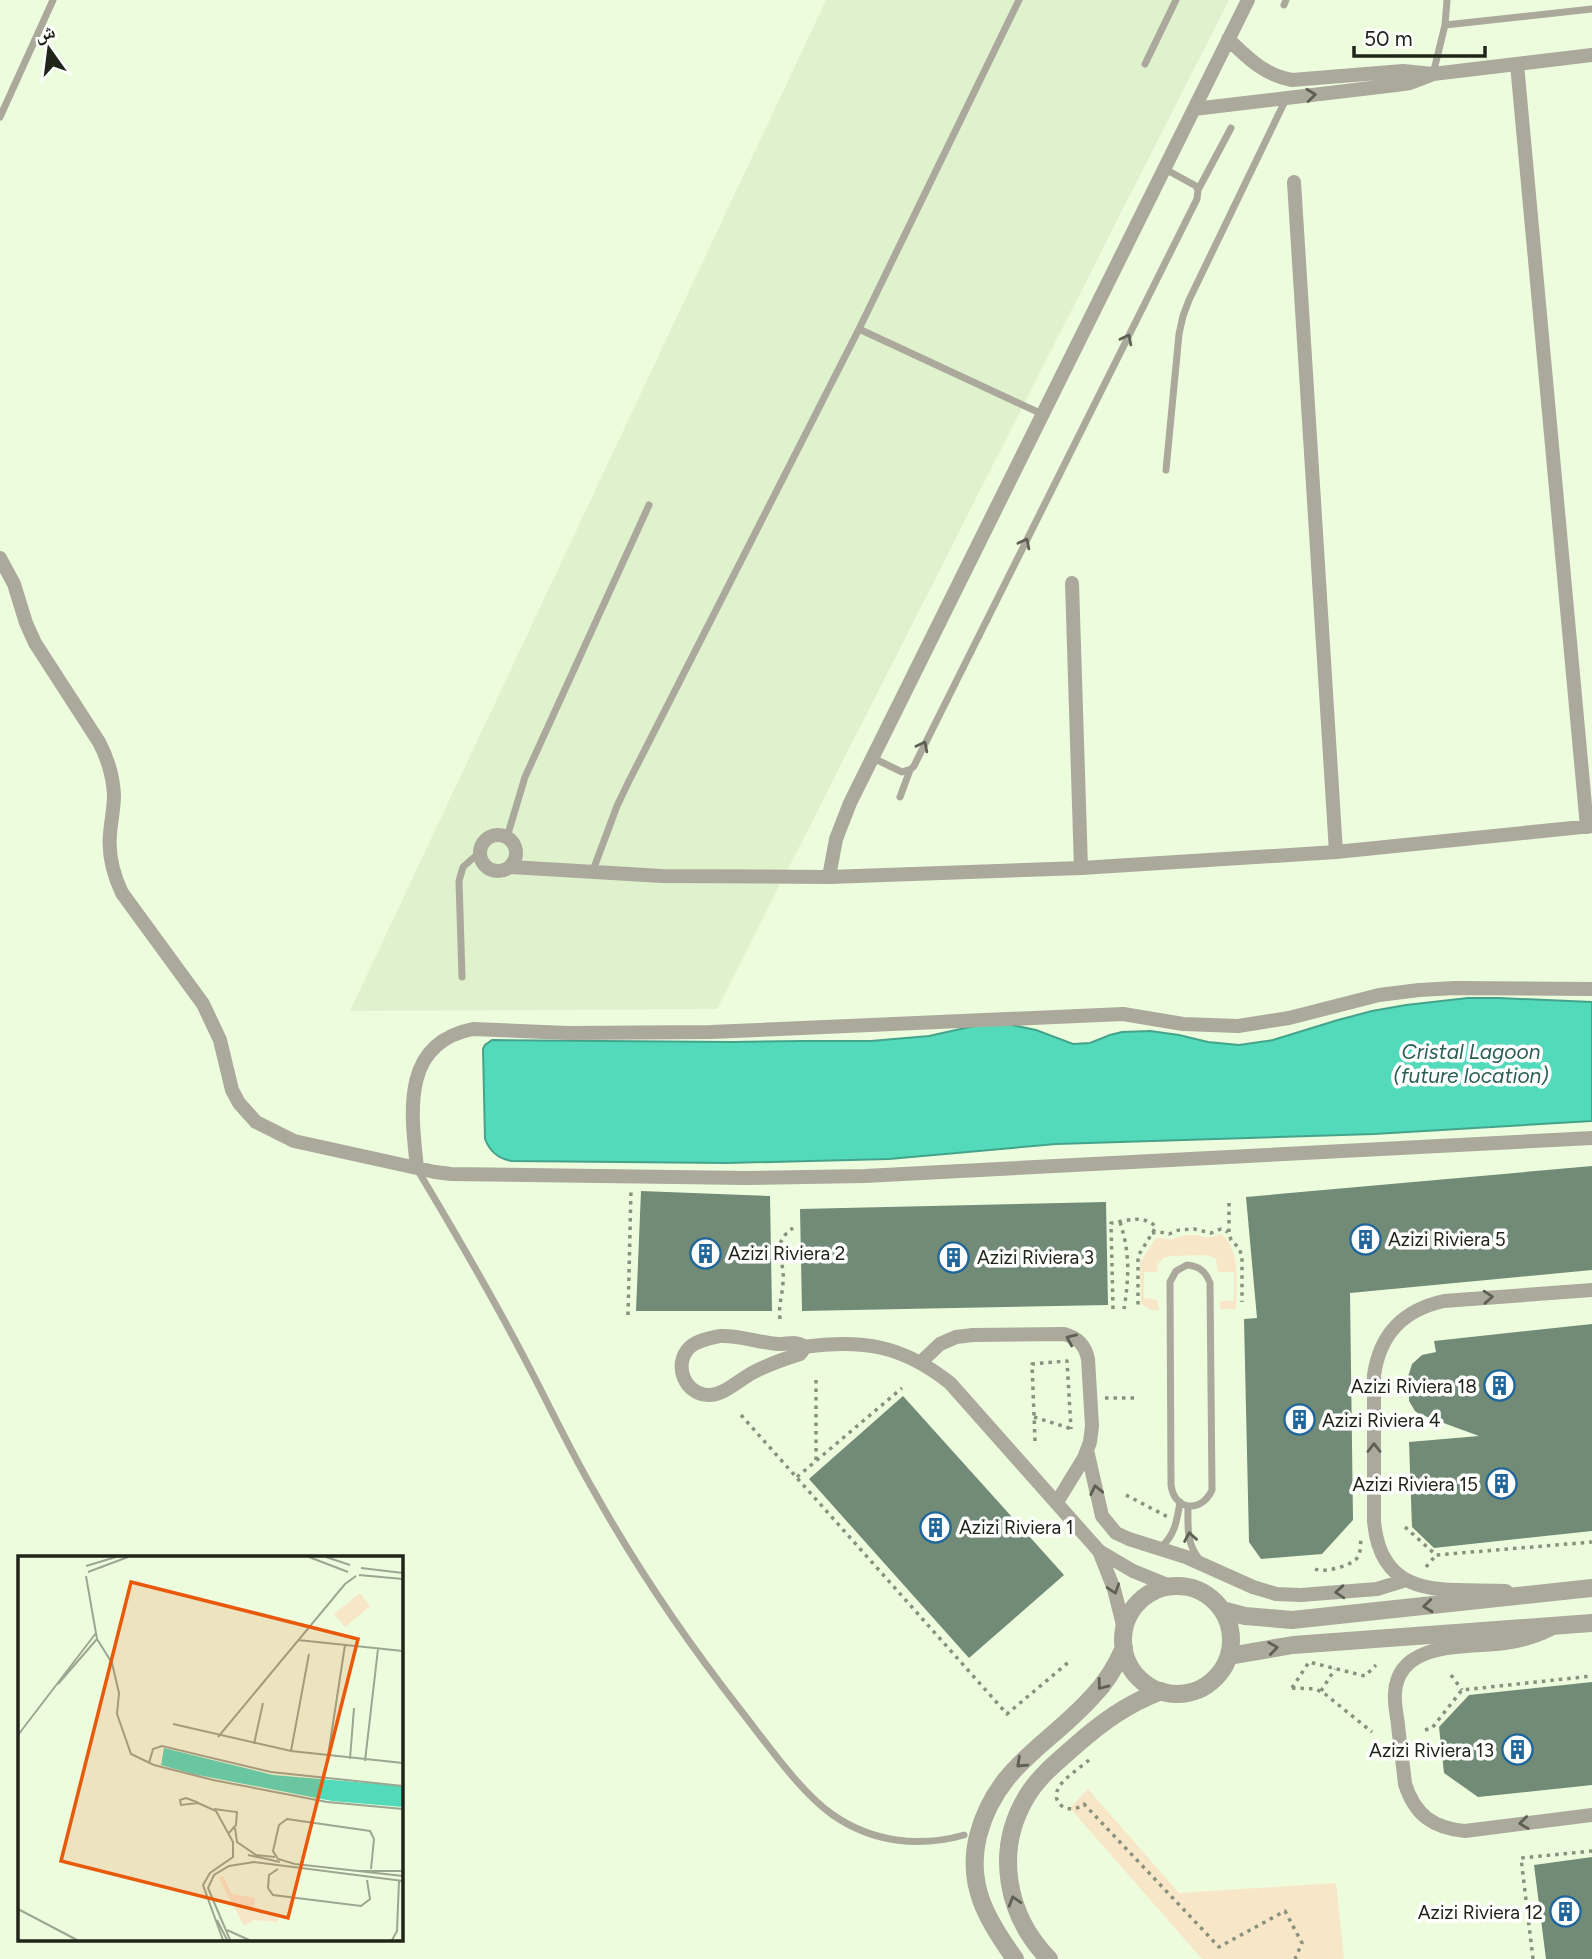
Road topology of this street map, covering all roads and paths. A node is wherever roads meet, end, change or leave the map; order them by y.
1 (53, 0) edge
2 (1018, 0) edge
3 (1176, 0) edge
4 (1248, 0) edge
5 (1447, 0) edge
6 (1592, 9) edge
7 (1445, 25) junction
8 (1228, 39) junction
9 (1592, 55) edge
10 (1145, 64) dead end
11 (1517, 64) junction
12 (1433, 74) junction
13 (1286, 98) junction
14 (1194, 108) junction
15 (0, 117) edge
16 (1230, 128) dead end
17 (1165, 169) junction
18 (1294, 181) dead end
19 (1198, 190) junction
20 (859, 328) junction
21 (1042, 414) junction
22 (1166, 470) dead end
23 (649, 505) dead end
24 (0, 558) edge
25 (1072, 583) dead end
26 (873, 758) junction
27 (911, 769) junction
28 (900, 797) dead end
29 (1590, 827) edge
30 (507, 837) junction
31 (480, 852) junction
32 (1335, 852) junction
33 (511, 867) junction
34 (1081, 868) junction
35 (592, 873) junction
36 (829, 877) junction
37 (462, 977) dead end
38 (1592, 989) edge
39 (1592, 1138) edge
40 (417, 1168) junction
41 (631, 1177) junction
42 (1229, 1203) dead end
43 (1120, 1222) junction
44 (793, 1228) dead end
45 (1152, 1233) junction
46 (1229, 1233) junction
47 (1592, 1290) edge
48 (1242, 1302) dead end
49 (1138, 1308) dead end
50 (1113, 1309) dead end
51 (1124, 1309) dead end
52 (628, 1315) dead end
53 (780, 1320) dead end
54 (803, 1347) junction
55 (921, 1362) junction
56 (816, 1375) dead end
57 (902, 1388) dead end
58 (1103, 1398) dead end
59 (1138, 1398) dead end
60 (741, 1415) dead end
61 (1034, 1417) junction
62 (1071, 1429) junction
63 (1078, 1431) dead end
64 (1035, 1441) dead end
65 (1087, 1450) junction
66 (816, 1461) junction
67 (797, 1478) junction
68 (1126, 1495) dead end
69 (1057, 1502) junction
70 (1180, 1502) junction
71 (1188, 1506) junction
72 (1176, 1522) junction
73 (1405, 1527) dead end
74 (1361, 1535) dead end
75 (1592, 1542) edge
76 (1160, 1549) junction
77 (1099, 1550) junction
78 (1436, 1556) junction
79 (1203, 1563) junction
80 (1426, 1567) dead end
81 (1315, 1569) dead end
82 (1406, 1580) junction
83 (1170, 1586) junction
84 (1592, 1588) edge
85 (1544, 1594) junction
86 (1222, 1609) junction
87 (1592, 1623) edge
88 (1558, 1627) junction
89 (1124, 1629) junction
90 (1124, 1648) junction
91 (1229, 1656) junction
92 (1070, 1661) dead end
93 (1376, 1665) dead end
94 (1335, 1669) junction
95 (1451, 1675) dead end
96 (1592, 1676) edge
97 (1462, 1690) junction
98 (1161, 1691) junction
99 (1321, 1691) junction
100 (1425, 1730) dead end
101 (1372, 1732) dead end
102 (1092, 1757) dead end
103 (1592, 1815) edge
104 (964, 1835) dead end
105 (1592, 1851) edge
106 (1015, 1959) edge
107 (1049, 1959) edge
108 (1294, 1959) edge
109 (1533, 1959) edge

1 - 15 lane
2 - 20 lane
3 - 10 lane
4 - 8 street
5 - 7 lane
6 - 7 lane
7 - 12 lane
8 - 12 street
8 - 14 street
9 - 11 street
11 - 12 street
11 - 29 street
13 -> 12 street
13 - 14 street
13 - 22 lane
14 - 17 street
16 - 19 lane
17 - 19 lane
17 - 21 street
18 - 32 street
27 -> 19 lane
20 - 21 lane
20 - 35 lane
21 - 26 street
23 - 30 lane
24 - 40 street
25 - 34 street
26 - 27 lane
26 - 36 street
27 - 28 lane
29 - 32 street
30 - 31 street
30 - 33 street
31 - 33 street
31 - 37 lane
32 - 34 street
33 - 35 street
34 - 36 street
35 - 36 street
38 - 40 street
39 - 41 street
40 - 41 street
40 - 104 lane
41 - 52 path
42 - 46 path
43 - 45 path
43 - 50 path
43 - 51 path
44 - 53 path
45 - 46 path
45 - 49 path
46 - 48 path
82 -> 47 street
54 - 54 street
54 - 55 street
65 -> 55 street
55 - 69 street
56 - 66 path
57 - 66 path
58 - 59 path
60 - 67 path
61 - 62 path
61 - 62 path
61 - 64 path
62 - 63 path
65 - 69 street
76 -> 65 street
66 - 67 path
67 - 92 path
68 - 72 path
69 - 77 street
70 - 71 lane
70 - 71 lane
70 - 72 lane
79 -> 71 lane
72 - 76 lane
73 - 78 path
74 - 81 path
75 - 78 path
76 - 79 street
77 - 83 street
77 -> 89 street
78 - 80 path
82 -> 79 street
82 - 85 street
83 - 86 street
83 - 89 street
84 - 85 street
85 -> 86 street
86 - 91 street
87 - 88 street
91 -> 88 street
103 -> 88 street
89 - 90 street
90 - 98 street
90 -> 106 street
91 - 98 street
93 - 94 path
94 - 99 path
94 - 99 path
95 - 97 path
96 - 97 path
97 - 100 path
107 -> 98 street
99 - 101 path
102 - 108 path
105 - 109 path

